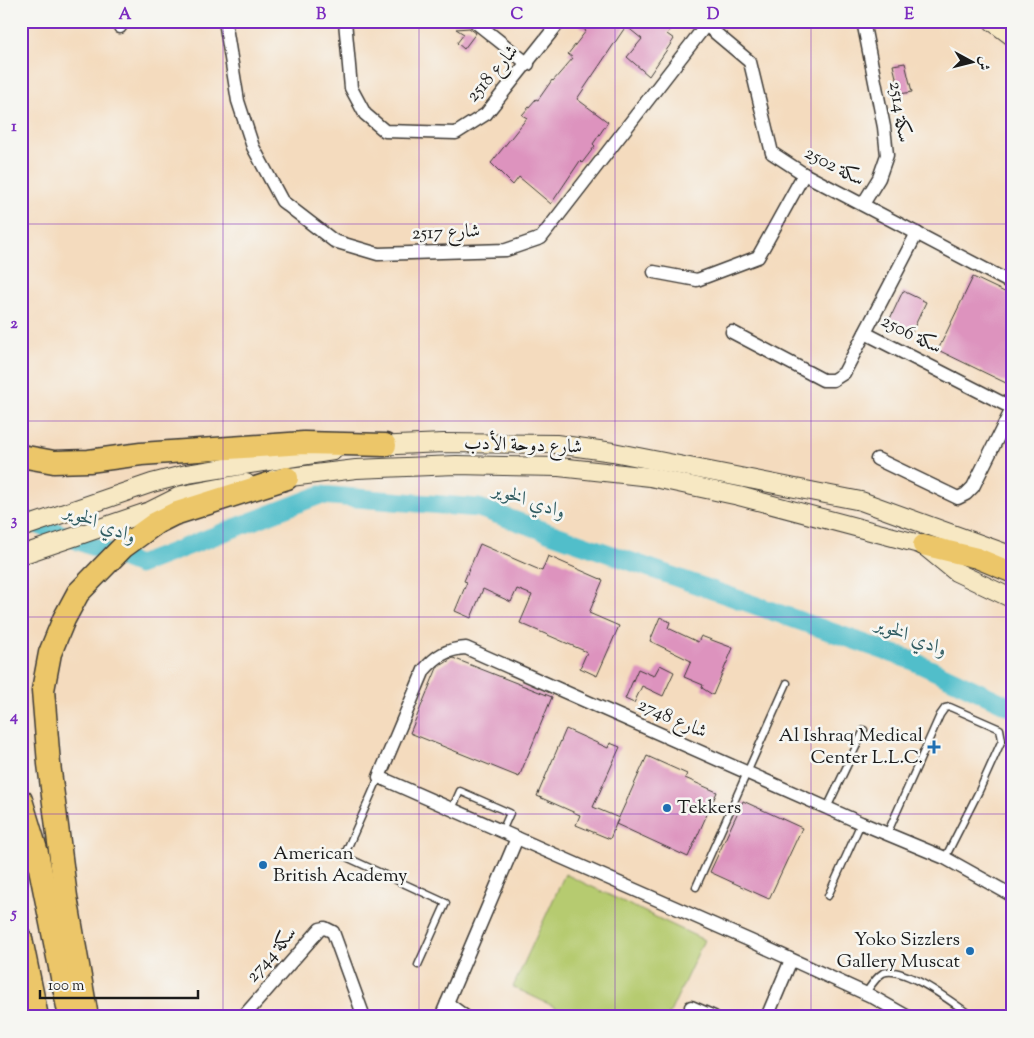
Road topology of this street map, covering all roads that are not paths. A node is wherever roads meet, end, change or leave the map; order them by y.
1 (225, 21) edge
2 (344, 21) edge
3 (474, 21) edge
4 (560, 21) edge
5 (863, 21) edge
6 (992, 21) edge
7 (708, 23) edge
8 (1013, 37) edge
9 (528, 64) junction
10 (804, 174) junction
11 (863, 204) junction
12 (917, 233) junction
13 (654, 272) dead end
14 (1013, 284) edge
15 (732, 332) dead end
16 (866, 333) junction
17 (1013, 408) edge
18 (384, 445) junction
19 (21, 456) edge
20 (877, 459) dead end
21 (287, 478) junction
22 (21, 528) edge
23 (923, 545) junction
24 (21, 555) edge
25 (1013, 556) edge
26 (1013, 573) edge
27 (1013, 599) edge
28 (787, 683) dead end
29 (864, 730) dead end
30 (746, 772) junction
31 (379, 778) junction
32 (21, 800) edge
33 (827, 808) junction
34 (452, 809) junction
35 (860, 823) junction
36 (502, 831) junction
37 (887, 834) junction
38 (517, 838) junction
39 (945, 858) junction
40 (696, 887) dead end
41 (828, 896) dead end
42 (1013, 896) edge
43 (21, 939) edge
44 (791, 960) junction
45 (418, 965) dead end
46 (865, 994) junction
47 (447, 1003) junction
48 (691, 1007) dead end
49 (37, 1017) edge
50 (70, 1017) edge
51 (87, 1017) edge
52 (243, 1017) edge
53 (364, 1017) edge
54 (441, 1017) edge
55 (466, 1017) edge
56 (714, 1017) edge
57 (767, 1017) edge
58 (908, 1017) edge
59 (973, 1017) edge

1 - 7 street, 2517 شارع
2 - 9 street, 2518 شارع
3 - 9 street
4 - 9 street, 2518 شارع
5 - 11 street, سكة 2514
6 - 8 main road
7 - 10 street, 2502 سكة
10 - 11 street, 2502 سكة
10 - 13 street
11 - 12 street, 2502 سكة
12 - 14 street, 2502 سكة
12 - 16 street, سكة 2506
15 - 16 street
16 - 17 street, سكة 2506
17 - 20 street, سكة 2506
18 - 19 highway
18 - 22 main road, شارع دوحة الأدب
18 - 25 main road, شارع دوحة الأدب
21 - 23 main road, شارع دوحة الأدب
21 - 24 main road, شارع دوحة الأدب
21 - 51 highway
23 - 26 main road
23 - 27 main road, شارع دوحة الأدب
28 - 30 lane
29 - 33 lane
30 - 31 street, شارع 2748
30 - 33 street, شارع 2748
30 - 40 lane
31 - 34 street
31 - 45 lane
32 - 50 highway
33 - 35 street, شارع 2748
34 - 36 street
34 - 36 lane
35 - 37 street, شارع 2748
35 - 41 lane
36 - 38 street
37 - 39 street, شارع 2748
37 - 39 lane
38 - 44 street
38 - 47 street
39 - 42 street, شارع 2748
43 - 49 highway
44 - 46 street
44 - 57 street
46 - 58 street
46 - 59 lane
47 - 54 street
47 - 55 street
48 - 56 street
52 - 53 street, سكة 2744

